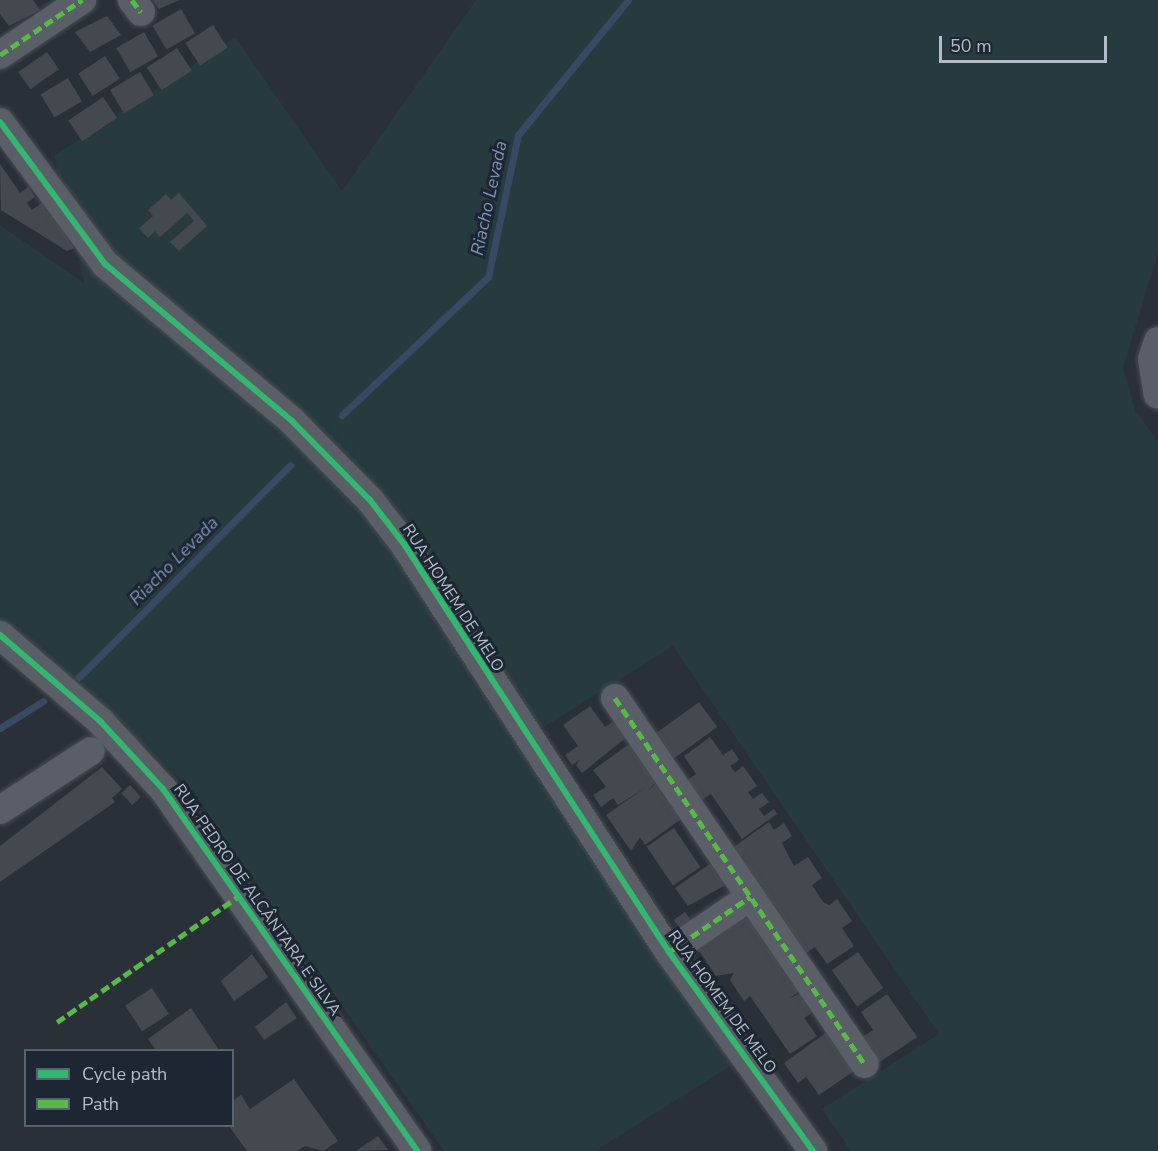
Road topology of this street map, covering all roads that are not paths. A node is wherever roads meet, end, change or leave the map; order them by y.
1 (82, 0) edge
2 (2, 50) edge
3 (0, 122) edge
4 (1158, 341) edge
5 (1158, 395) edge
6 (0, 634) edge
7 (615, 698) dead end
8 (100, 745) junction
9 (0, 810) edge
10 (750, 897) junction
11 (669, 951) junction
12 (865, 1064) dead end
13 (417, 1151) edge
14 (813, 1151) edge

1 - 2 street
3 - 11 street, RUA HOMEM DE MELO
4 - 5 street
6 - 8 street, RUA PEDRO DE ALCÂNTARA E SILVA
7 - 10 street
8 - 9 street
8 - 13 street, RUA PEDRO DE ALCÂNTARA E SILVA
10 - 11 street
10 - 12 street
11 - 14 street, RUA HOMEM DE MELO

